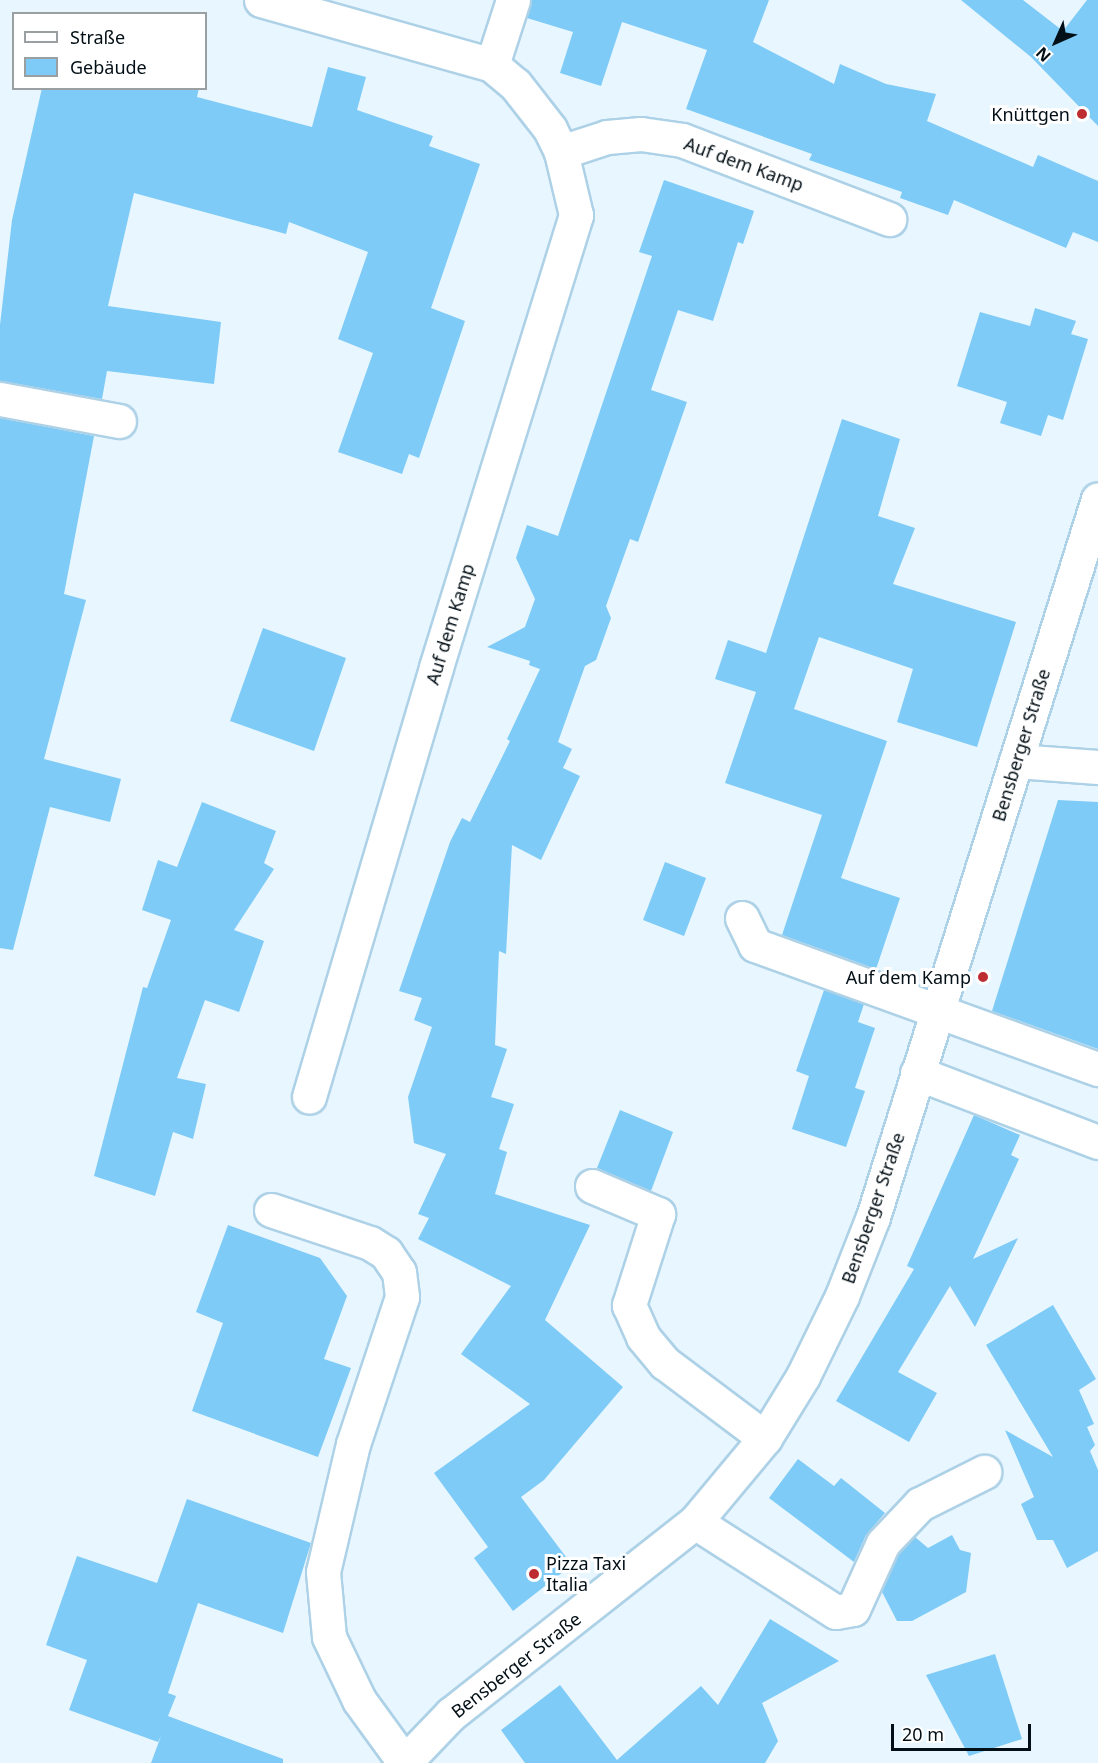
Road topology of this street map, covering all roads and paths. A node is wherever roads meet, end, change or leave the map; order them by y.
1 (261, 0) edge
2 (513, 0) edge
3 (305, 5) edge
4 (492, 65) junction
5 (561, 152) junction
6 (889, 219) dead end
7 (0, 399) edge
8 (119, 421) dead end
9 (1098, 499) edge
10 (1016, 761) junction
11 (1098, 767) edge
12 (742, 918) dead end
13 (938, 1010) junction
14 (1098, 1069) edge
15 (917, 1073) junction
16 (309, 1097) dead end
17 (1098, 1142) edge
18 (592, 1186) dead end
19 (271, 1210) dead end
20 (765, 1438) junction
21 (984, 1472) dead end
22 (695, 1522) junction
23 (404, 1763) edge

1 - 3 street, Auf dem Kamp
2 - 4 street
3 - 4 street, Auf dem Kamp
4 - 5 street, Auf dem Kamp
5 - 6 street, Auf dem Kamp
5 - 16 street, Auf dem Kamp
7 - 8 street
9 - 10 street, Bensberger Straße
10 - 11 street
10 - 13 street, Bensberger Straße
12 - 13 street
13 - 14 street
13 - 15 street, Bensberger Straße
15 - 17 street
15 - 20 street, Bensberger Straße
18 - 20 street
19 - 23 street
20 - 22 street, Bensberger Straße
21 - 22 street
22 - 23 street, Bensberger Straße

